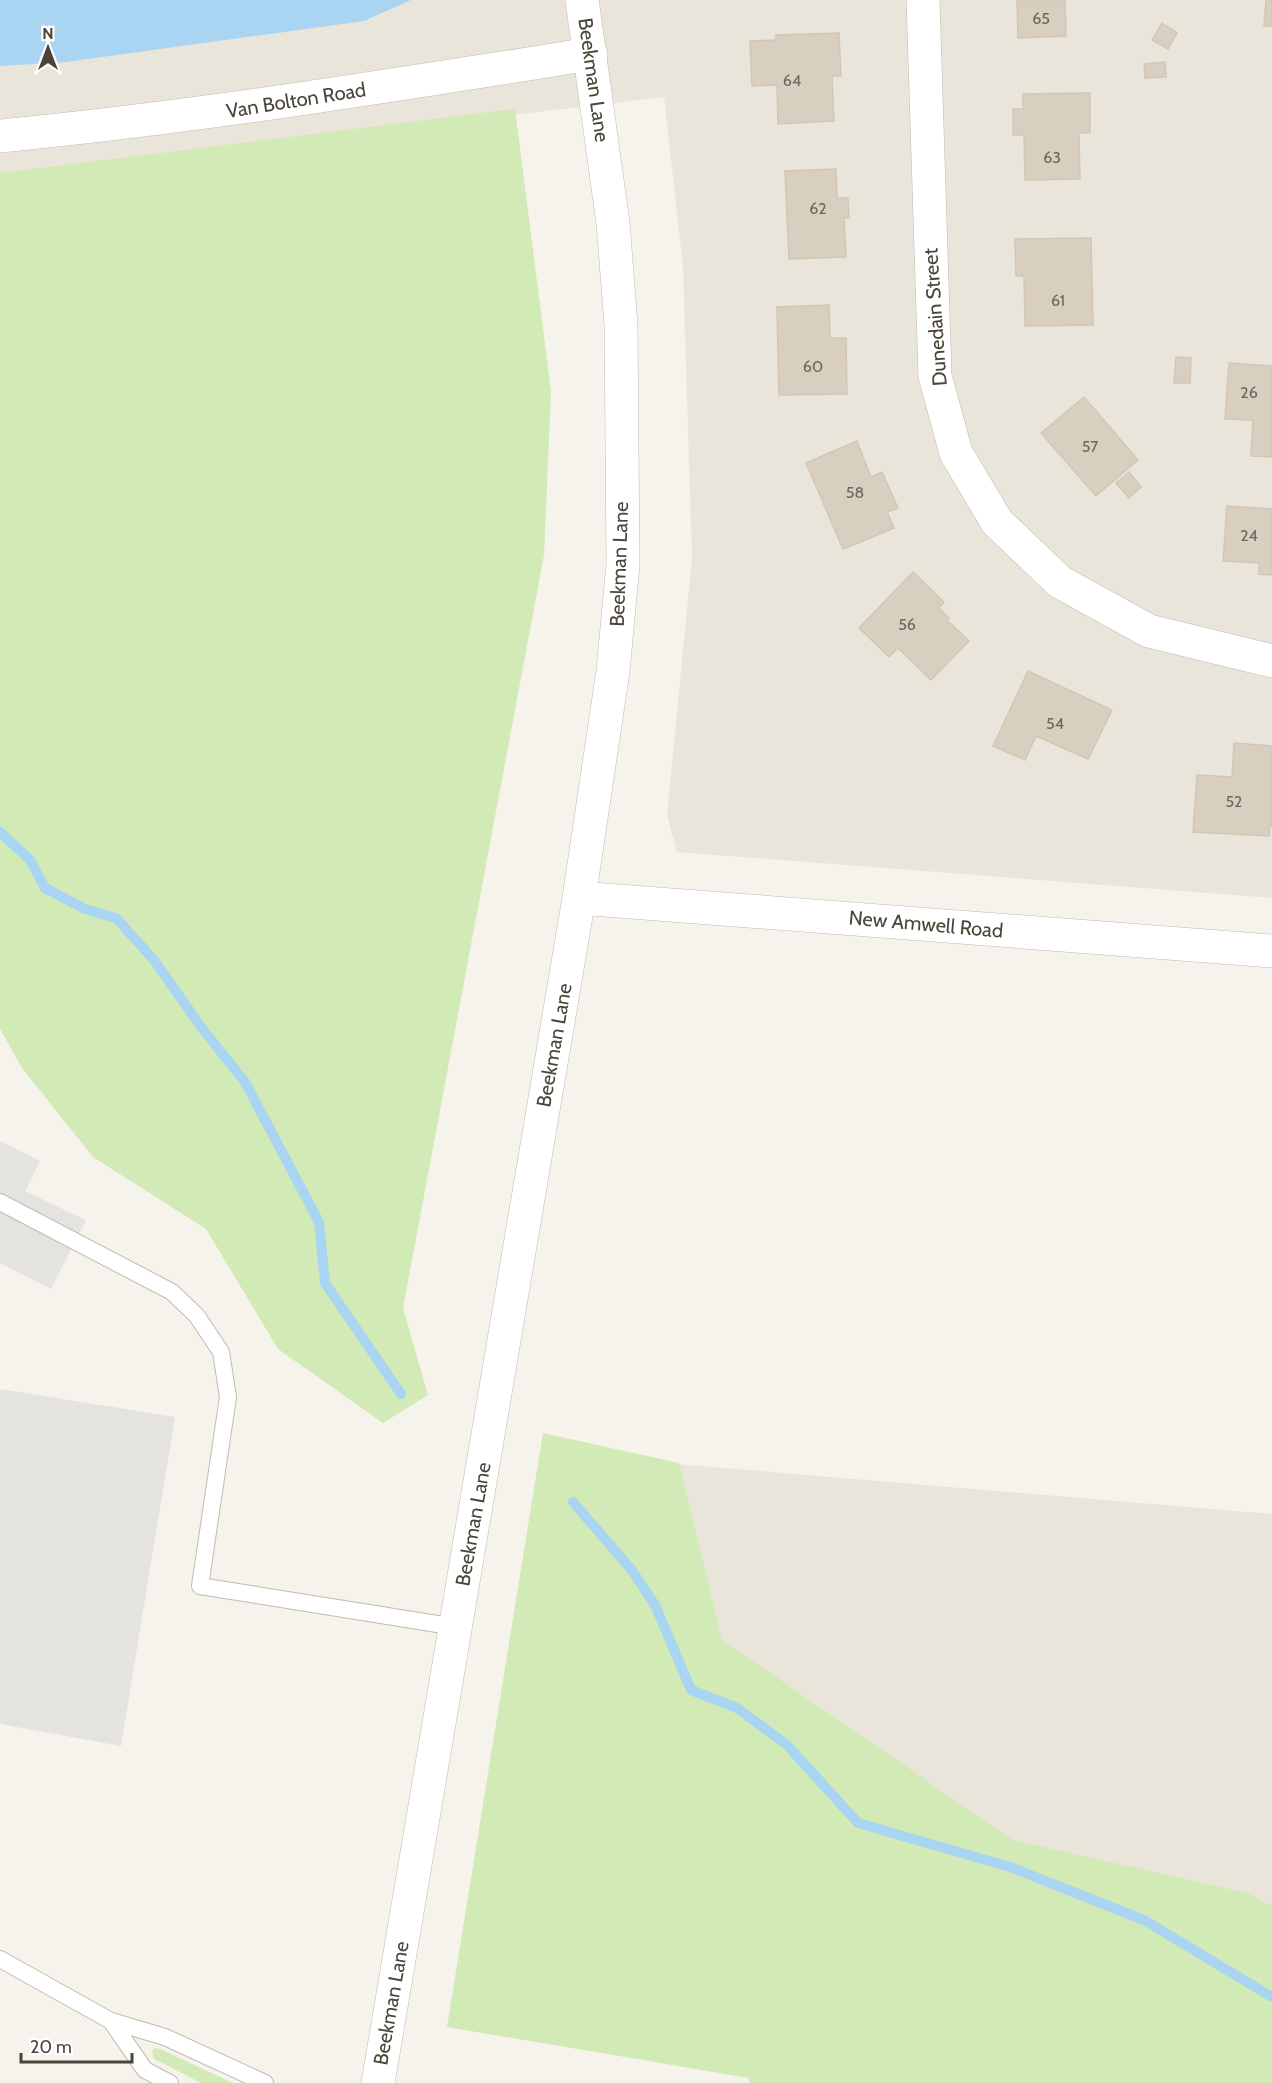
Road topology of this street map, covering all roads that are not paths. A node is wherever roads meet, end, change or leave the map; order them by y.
1 (582, 0) edge
2 (923, 0) edge
3 (591, 54) junction
4 (0, 136) edge
5 (1272, 661) edge
6 (579, 898) junction
7 (1272, 951) edge
8 (0, 1202) edge
9 (456, 1627) junction
10 (0, 1959) edge
11 (111, 2020) junction
12 (170, 2083) edge
13 (265, 2083) edge
14 (378, 2083) edge

1 - 3 street, Beekman Lane
2 - 5 street, Dunedain Street
3 - 4 street, Van Bolton Road
3 - 6 street, Beekman Lane
6 - 7 street, New Amwell Road
6 - 9 street, Beekman Lane
8 - 9 lane
9 - 14 street, Beekman Lane
10 - 11 lane
11 - 12 lane
11 - 13 lane

